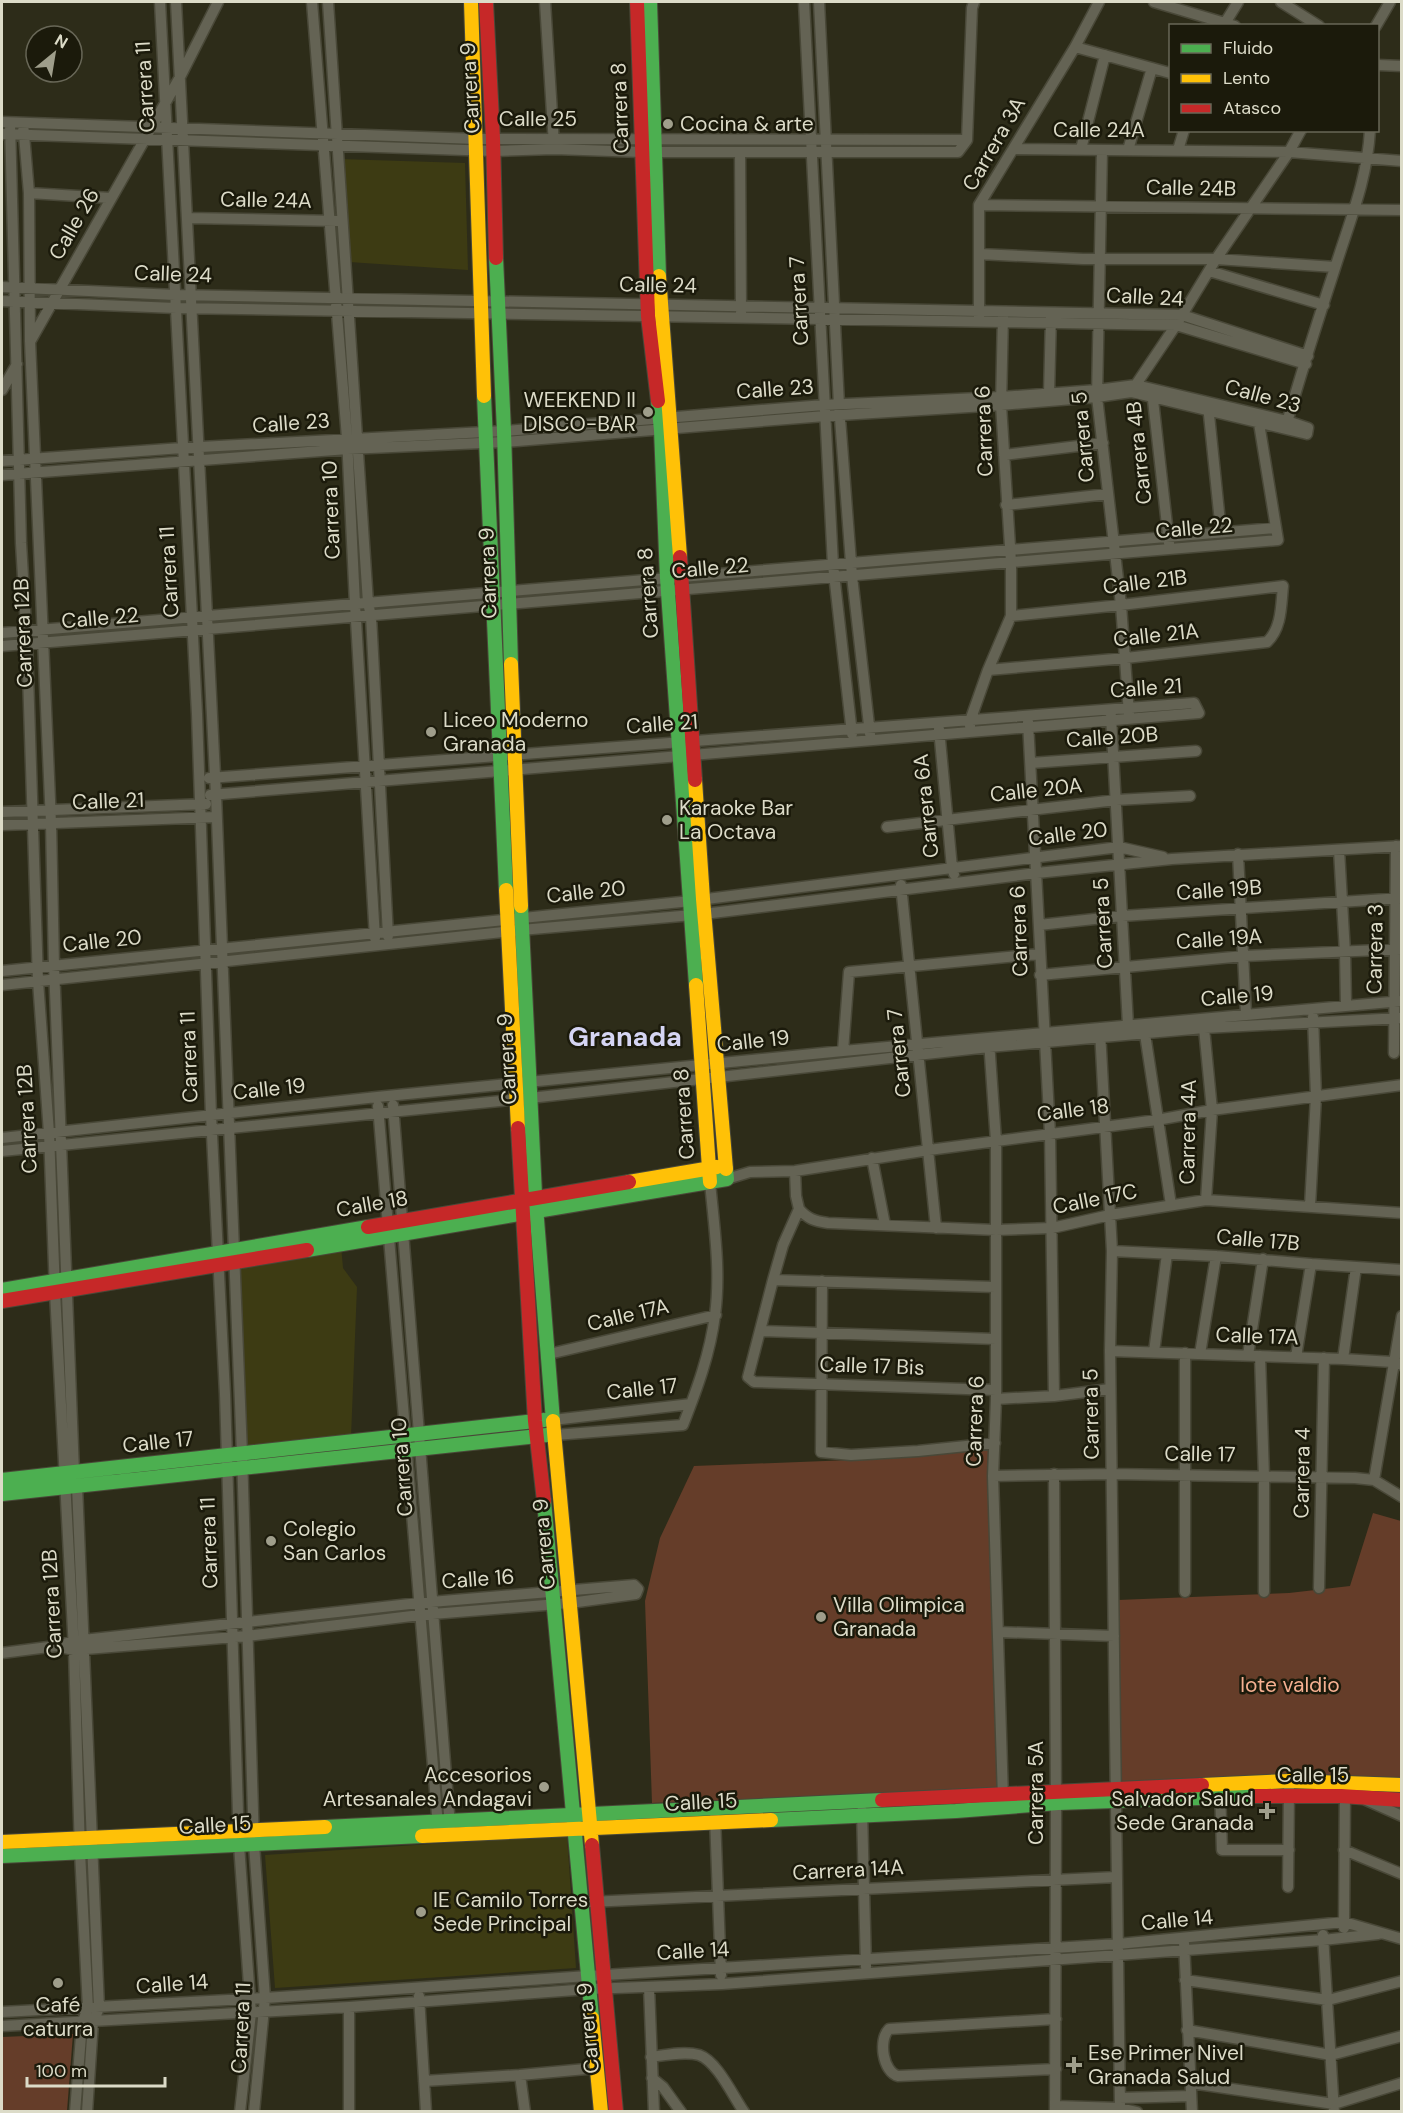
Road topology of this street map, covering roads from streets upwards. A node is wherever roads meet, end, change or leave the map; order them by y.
1 (160, 2) edge
2 (176, 2) edge
3 (218, 2) edge
4 (312, 2) edge
5 (328, 2) edge
6 (471, 2) edge
7 (486, 2) edge
8 (545, 2) edge
9 (637, 2) edge
10 (650, 2) edge
11 (804, 2) edge
12 (819, 2) edge
13 (1099, 2) edge
14 (1154, 2) edge
15 (1238, 2) edge
16 (1281, 2) edge
17 (1389, 2) edge
18 (972, 4) edge
19 (1230, 24) edge
20 (1316, 24) edge
21 (1377, 24) edge
22 (1075, 47) junction
23 (1105, 56) junction
24 (332, 63) junction
25 (317, 65) junction
26 (1379, 65) edge
27 (1401, 66) edge
28 (1152, 68) junction
29 (1169, 73) edge
30 (180, 77) junction
31 (164, 105) junction
32 (6, 122) edge
33 (23, 123) junction
34 (152, 127) junction
35 (166, 128) junction
36 (183, 128) junction
37 (1183, 132) edge
38 (1300, 132) edge
39 (1370, 132) edge
40 (337, 134) junction
41 (6, 135) edge
42 (23, 135) junction
43 (323, 135) junction
44 (145, 139) junction
45 (811, 139) junction
46 (826, 139) junction
47 (167, 140) junction
48 (184, 140) junction
49 (967, 140) junction
50 (477, 144) junction
51 (554, 144) junction
52 (493, 145) junction
53 (648, 145) junction
54 (323, 146) junction
55 (338, 146) junction
56 (1013, 149) junction
57 (1081, 149) junction
58 (1102, 150) junction
59 (1128, 150) junction
60 (1178, 150) junction
61 (740, 152) junction
62 (812, 152) junction
63 (825, 152) junction
64 (1288, 152) junction
65 (1368, 158) junction
66 (1401, 161) edge
67 (29, 193) junction
68 (111, 198) junction
69 (979, 206) junction
70 (1101, 206) junction
71 (1250, 209) junction
72 (1355, 209) junction
73 (1401, 210) edge
74 (188, 218) junction
75 (330, 221) junction
76 (343, 221) junction
77 (979, 254) junction
78 (1100, 258) junction
79 (1216, 260) junction
80 (1335, 267) junction
81 (1209, 271) junction
82 (2, 287) edge
83 (14, 288) junction
84 (29, 288) junction
85 (59, 289) junction
86 (175, 295) junction
87 (191, 295) junction
88 (335, 298) junction
89 (348, 298) junction
90 (2, 302) edge
91 (15, 302) junction
92 (30, 303) junction
93 (51, 303) junction
94 (1324, 305) junction
95 (482, 307) junction
96 (498, 307) junction
97 (176, 308) junction
98 (192, 308) junction
99 (336, 310) junction
100 (654, 310) junction
101 (349, 311) junction
102 (741, 312) junction
103 (819, 313) junction
104 (835, 314) junction
105 (979, 316) junction
106 (1003, 317) junction
107 (1051, 318) junction
108 (1099, 319) junction
109 (1179, 320) junction
110 (30, 341) junction
111 (1307, 360) junction
112 (17, 363) junction
113 (1133, 388) junction
114 (2, 390) edge
115 (1152, 393) junction
116 (1049, 394) junction
117 (1097, 394) junction
118 (1001, 401) junction
119 (1208, 407) junction
120 (824, 410) junction
121 (840, 410) junction
122 (1258, 418) junction
123 (666, 424) junction
124 (504, 436) junction
125 (486, 437) junction
126 (1103, 443) junction
127 (353, 444) junction
128 (182, 448) junction
129 (199, 448) junction
130 (1004, 454) junction
131 (35, 459) junction
132 (18, 460) junction
133 (2, 461) edge
134 (200, 461) junction
135 (183, 462) junction
136 (36, 472) junction
137 (20, 474) junction
138 (2, 475) edge
139 (1108, 494) junction
140 (1006, 505) junction
141 (1276, 528) junction
142 (1221, 532) junction
143 (1168, 537) junction
144 (1114, 541) junction
145 (21, 543) junction
146 (39, 543) junction
147 (1170, 549) junction
148 (1009, 550) junction
149 (1115, 554) junction
150 (1011, 562) junction
151 (851, 563) junction
152 (833, 564) junction
153 (852, 576) junction
154 (834, 577) junction
155 (682, 583) junction
156 (667, 584) junction
157 (1283, 586) joint
158 (510, 598) junction
159 (493, 599) junction
160 (368, 603) junction
161 (355, 604) junction
162 (1121, 605) junction
163 (371, 615) junction
164 (207, 616) junction
165 (1011, 616) junction
166 (356, 617) junction
167 (191, 618) junction
168 (208, 629) junction
169 (42, 630) junction
170 (192, 630) junction
171 (25, 632) junction
172 (2, 633) edge
173 (43, 643) junction
174 (27, 644) junction
175 (2, 646) edge
176 (1126, 658) junction
177 (988, 670) junction
178 (1129, 714) junction
179 (1111, 715) junction
180 (970, 720) junction
181 (1028, 722) junction
182 (939, 723) junction
183 (869, 728) junction
184 (852, 729) junction
185 (970, 732) junction
186 (938, 735) junction
187 (870, 741) junction
188 (853, 742) junction
189 (686, 749) junction
190 (1196, 751) dead end
191 (507, 755) junction
192 (1114, 756) junction
193 (1031, 763) junction
194 (379, 765) junction
195 (365, 766) junction
196 (516, 770) junction
197 (501, 771) junction
198 (215, 777) junction
199 (199, 779) junction
200 (381, 781) junction
201 (366, 782) junction
202 (1190, 796) dead end
203 (215, 799) junction
204 (200, 800) junction
205 (1116, 801) junction
206 (50, 810) junction
207 (1031, 810) junction
208 (32, 811) junction
209 (2, 812) edge
210 (216, 817) junction
211 (200, 818) junction
212 (947, 819) junction
213 (51, 823) junction
214 (34, 824) junction
215 (2, 825) edge
216 (887, 827) dead end
217 (1399, 846) edge
218 (217, 847) junction
219 (1119, 847) junction
220 (201, 848) junction
221 (1339, 850) junction
222 (1238, 854) junction
223 (1035, 858) junction
224 (1172, 859) junction
225 (1120, 866) junction
226 (952, 868) junction
227 (1037, 873) junction
228 (900, 876) junction
229 (958, 883) junction
230 (901, 890) junction
231 (1398, 898) edge
232 (1341, 902) junction
233 (697, 907) junction
234 (1241, 908) junction
235 (1122, 916) junction
236 (515, 925) junction
237 (1039, 925) junction
238 (387, 931) junction
239 (375, 932) junction
240 (389, 945) junction
241 (376, 946) junction
242 (221, 948) junction
243 (205, 949) junction
244 (1398, 949) edge
245 (1345, 953) junction
246 (1039, 954) junction
247 (1244, 956) junction
248 (222, 963) junction
249 (206, 964) junction
250 (54, 966) junction
251 (910, 966) junction
252 (1125, 966) junction
253 (38, 967) junction
254 (2, 971) edge
255 (1040, 975) junction
256 (56, 979) junction
257 (38, 981) junction
258 (2, 985) edge
259 (1398, 1001) edge
260 (1346, 1005) junction
261 (1312, 1008) junction
262 (1246, 1014) junction
263 (1398, 1018) edge
264 (1314, 1023) junction
265 (1128, 1025) junction
266 (1204, 1028) junction
267 (1100, 1032) junction
268 (1145, 1034) junction
269 (1046, 1037) junction
270 (989, 1042) junction
271 (862, 1050) junction
272 (919, 1050) junction
273 (840, 1051) junction
274 (1394, 1053) dead end
275 (863, 1062) junction
276 (710, 1071) junction
277 (522, 1083) junction
278 (1401, 1085) edge
279 (393, 1096) junction
280 (1316, 1096) junction
281 (377, 1097) junction
282 (523, 1098) junction
283 (1212, 1110) junction
284 (394, 1111) junction
285 (379, 1112) junction
286 (228, 1114) junction
287 (211, 1115) junction
288 (1157, 1120) junction
289 (1104, 1127) junction
290 (101, 1128) junction
291 (228, 1128) junction
292 (212, 1130) junction
293 (60, 1132) junction
294 (49, 1133) junction
295 (1050, 1134) junction
296 (2, 1138) edge
297 (104, 1141) junction
298 (996, 1141) junction
299 (61, 1145) junction
300 (49, 1146) junction
301 (929, 1150) junction
302 (2, 1151) edge
303 (872, 1158) junction
304 (383, 1164) junction
305 (398, 1164) junction
306 (795, 1171) junction
307 (726, 1173) junction
308 (710, 1175) junction
309 (521, 1200) junction
310 (1206, 1200) junction
311 (536, 1205) junction
312 (1171, 1205) junction
313 (1310, 1206) junction
314 (799, 1209) junction
315 (1401, 1213) edge
316 (522, 1215) junction
317 (1110, 1215) junction
318 (885, 1225) junction
319 (403, 1227) junction
320 (936, 1228) junction
321 (1052, 1228) junction
322 (388, 1230) junction
323 (996, 1230) junction
324 (1112, 1251) junction
325 (1167, 1254) junction
326 (233, 1256) junction
327 (1216, 1256) junction
328 (218, 1259) junction
329 (1263, 1259) junction
330 (1311, 1264) junction
331 (1356, 1267) junction
332 (1401, 1270) edge
333 (772, 1280) junction
334 (822, 1281) junction
335 (61, 1285) junction
336 (995, 1287) junction
337 (2, 1290) edge
338 (2, 1301) edge
339 (716, 1315) junction
340 (1401, 1316) edge
341 (760, 1331) junction
342 (822, 1333) junction
343 (996, 1339) junction
344 (1110, 1351) junction
345 (1154, 1352) junction
346 (1185, 1353) junction
347 (549, 1354) junction
348 (1200, 1354) junction
349 (1248, 1355) junction
350 (1260, 1356) junction
351 (1296, 1357) junction
352 (1324, 1358) junction
353 (1343, 1359) junction
354 (1397, 1364) edge
355 (822, 1384) junction
356 (1110, 1389) junction
357 (239, 1393) junction
358 (225, 1394) junction
359 (996, 1395) junction
360 (1054, 1396) junction
361 (691, 1404) junction
362 (553, 1420) junction
363 (535, 1421) junction
364 (412, 1435) junction
365 (555, 1435) junction
366 (538, 1436) junction
367 (994, 1443) junction
368 (413, 1450) junction
369 (242, 1454) junction
370 (226, 1463) junction
371 (242, 1469) junction
372 (1054, 1474) junction
373 (1112, 1474) junction
374 (1186, 1475) junction
375 (993, 1476) junction
376 (1321, 1476) junction
377 (1264, 1477) junction
378 (70, 1479) junction
379 (2, 1480) edge
380 (1374, 1480) junction
381 (2, 1494) edge
382 (1401, 1497) edge
383 (1318, 1588) dead end
384 (1264, 1592) dead end
385 (1185, 1593) dead end
386 (570, 1597) junction
387 (553, 1598) junction
388 (433, 1602) junction
389 (420, 1609) junction
390 (434, 1613) junction
391 (247, 1621) junction
392 (231, 1623) junction
393 (998, 1632) junction
394 (1055, 1633) junction
395 (247, 1636) junction
396 (1114, 1636) junction
397 (232, 1637) junction
398 (79, 1646) junction
399 (2, 1653) edge
400 (1401, 1785) edge
401 (1289, 1788) junction
402 (1220, 1790) junction
403 (1348, 1791) junction
404 (1116, 1795) junction
405 (1056, 1797) junction
406 (1003, 1800) junction
407 (1401, 1800) edge
408 (862, 1809) junction
409 (714, 1815) junction
410 (1401, 1816) edge
411 (590, 1821) junction
412 (574, 1822) junction
413 (444, 1828) junction
414 (254, 1837) junction
415 (238, 1838) junction
416 (2, 1842) edge
417 (87, 1845) junction
418 (1288, 1850) junction
419 (1344, 1850) junction
420 (2, 1856) edge
421 (1401, 1874) edge
422 (1117, 1877) junction
423 (1056, 1879) junction
424 (1288, 1887) dead end
425 (864, 1889) junction
426 (718, 1896) junction
427 (597, 1901) junction
428 (581, 1902) junction
429 (1344, 1923) junction
430 (1323, 1926) junction
431 (1384, 1933) junction
432 (1344, 1937) junction
433 (1401, 1939) edge
434 (1323, 1941) junction
435 (1118, 1944) junction
436 (1184, 1944) junction
437 (1056, 1947) junction
438 (1118, 1956) junction
439 (1056, 1960) junction
440 (866, 1961) junction
441 (721, 1969) junction
442 (866, 1973) junction
443 (1185, 1980) junction
444 (1401, 1981) edge
445 (589, 1982) junction
446 (605, 1982) junction
447 (722, 1984) junction
448 (418, 1987) junction
449 (649, 1987) junction
450 (265, 1998) junction
451 (250, 1999) junction
452 (1328, 2000) junction
453 (419, 2001) junction
454 (349, 2007) junction
455 (93, 2008) junction
456 (2, 2012) edge
457 (264, 2012) junction
458 (251, 2013) junction
459 (1056, 2019) junction
460 (88, 2022) junction
461 (2, 2026) edge
462 (1187, 2030) junction
463 (1401, 2036) edge
464 (1331, 2055) junction
465 (651, 2057) junction
466 (597, 2068) junction
467 (1056, 2069) junction
468 (520, 2075) junction
469 (652, 2078) junction
470 (424, 2081) junction
471 (1191, 2083) junction
472 (1401, 2083) edge
473 (1191, 2096) junction
474 (1120, 2103) junction
475 (1334, 2108) edge
476 (1056, 2109) edge
477 (75, 2112) edge
478 (87, 2112) edge
479 (240, 2112) edge
480 (254, 2112) edge
481 (348, 2112) edge
482 (426, 2112) edge
483 (525, 2112) edge
484 (601, 2112) edge
485 (616, 2112) edge
486 (654, 2112) edge
487 (681, 2112) edge
488 (744, 2112) edge
489 (1137, 2112) edge
490 (1192, 2112) edge

1 - 31 street, Carrera 11
2 - 30 street, Carrera 11
3 - 30 street, Carrera 11
4 - 25 street, Carrera 10
5 - 24 street, Carrera 10
6 - 50 street, Carrera 9
7 - 52 street, Carrera 9
8 - 51 street
9 - 53 street, Carrera 8
10 - 53 street, Carrera 8
11 - 45 street, Carrera 7
12 - 46 street, Carrera 7
13 - 22 street, Carrera 3A
14 - 19 street
15 - 19 street
16 - 20 street
17 - 21 street
18 - 49 street
22 - 23 street
22 - 56 street, Carrera 3A
23 - 28 street
23 - 57 street
24 - 25 street
24 - 40 street, Carrera 10
25 - 43 street, Carrera 10
26 - 27 street
28 - 29 street
28 - 59 street
30 - 31 street, Calle 26
30 - 36 street, Carrera 11
31 - 34 street, Calle 26
31 - 35 street, Carrera 11
32 - 33 street, Calle 25
32 - 41 street, Carrera 12B
33 - 34 street, Calle 25
33 - 42 street, Carrera 12B
34 - 35 street, Calle 25
34 - 44 street, Calle 26
35 - 36 street, Calle 25
35 - 47 street, Carrera 11
36 - 43 street, Calle 25
36 - 48 street, Carrera 11
37 - 60 street
38 - 64 street
39 - 65 street
40 - 43 street, Calle 25
40 - 50 street, Calle 25
40 - 55 street, Carrera 10
41 - 42 street, Calle 25
41 - 83 street, Carrera 12B
42 - 44 street, Calle 25
42 - 67 street, Carrera 12B
43 - 54 street, Carrera 10
44 - 47 street, Calle 25
44 - 68 street, Calle 26
45 - 46 street, Calle 25
45 - 53 street, Calle 25
45 - 62 street, Carrera 7
46 - 49 street, Calle 25
46 - 63 street, Carrera 7
47 - 48 street, Calle 25
47 - 86 street, Carrera 11
48 - 54 street, Calle 25
48 - 74 street, Carrera 11
49 - 63 street, Calle 25
50 - 52 street, Calle 25
50 - 55 street, Calle 25
50 - 95 street, Carrera 9
51 - 52 street, Calle 25
51 - 53 street, Calle 25
52 - 96 street, Carrera 9
53 - 61 street, Calle 25
53 - 100 street, Carrera 8
54 - 55 street, Calle 25
54 - 75 street, Carrera 10
55 - 76 street, Carrera 10
56 - 57 street, Calle 24A
56 - 69 street, Carrera 3A
57 - 58 street, Calle 24A
58 - 59 street, Calle 24A
58 - 70 street, Carrera 5
59 - 60 street, Calle 24A
60 - 64 street, Calle 24A
61 - 62 street, Calle 25
61 - 102 street
62 - 63 street, Calle 25
62 - 103 street, Carrera 7
63 - 104 street, Carrera 7
64 - 65 street, Calle 24A
64 - 71 street
65 - 66 street, Calle 24A
65 - 72 street
67 - 68 street
67 - 84 street, Carrera 12B
68 - 85 street, Calle 26
69 - 70 street, Calle 24B
69 - 77 street, Carrera 3A
70 - 71 street, Calle 24B
70 - 78 street, Carrera 5
71 - 72 street, Calle 24B
71 - 79 street
72 - 73 street, Calle 24B
72 - 80 street
74 - 75 street, Calle 24A
74 - 87 street, Carrera 11
75 - 76 street, Calle 24A
75 - 88 street, Carrera 10
76 - 89 street, Carrera 10
77 - 78 street
77 - 105 street, Carrera 3A
78 - 79 street
78 - 108 street, Carrera 5
79 - 80 street
79 - 81 street
80 - 94 street
81 - 94 street
81 - 109 street
82 - 83 street, Calle 24
83 - 84 street, Calle 24
83 - 91 street, Carrera 12B
84 - 85 street, Calle 24
84 - 92 street, Carrera 12B
85 - 86 street, Calle 24
85 - 93 street, Calle 26
86 - 87 street, Calle 24
86 - 97 street, Carrera 11
87 - 88 street, Calle 24
87 - 98 street, Carrera 11
88 - 89 street, Calle 24
88 - 99 street, Carrera 10
89 - 95 street, Calle 24
89 - 101 street, Carrera 10
90 - 91 street, Calle 24
91 - 92 street, Calle 24
91 - 112 street, Carrera 12B
92 - 93 street, Calle 24
92 - 110 street, Carrera 12B
93 - 97 street, Calle 24
93 - 110 street, Calle 26
94 - 111 street
95 - 96 street, Calle 24
95 - 101 street, Calle 24
95 - 125 street, Carrera 9
96 - 100 street, Calle 24
96 - 124 street, Carrera 9
97 - 98 street, Calle 24
97 - 128 street, Carrera 11
98 - 99 street, Calle 24
98 - 129 street, Carrera 11
99 - 101 street, Calle 24
99 - 127 street, Carrera 10
100 - 102 street, Calle 24
100 - 123 street, Carrera 8
101 - 127 street, Carrera 10
102 - 103 street, Calle 24
103 - 104 street, Calle 24
103 - 120 street, Carrera 7
104 - 105 street, Calle 24
104 - 121 street, Carrera 7
105 - 106 street, Calle 24
106 - 107 street, Calle 24
106 - 118 street, Carrera 6
107 - 108 street, Calle 24
107 - 116 street
108 - 109 street, Calle 24
108 - 117 street, Carrera 5
109 - 111 street, Calle 24
109 - 113 street
110 - 112 street, Calle 26
110 - 131 street, Carrera 12B
111 - 122 street, Calle 23
112 - 114 street, Calle 26
112 - 132 street, Carrera 12B
113 - 115 street, Calle 23
113 - 117 street, Calle 23
115 - 119 street, Calle 23
115 - 143 street, Carrera 4B
116 - 117 street, Calle 23
116 - 118 street, Calle 23
117 - 118 street, Calle 23
117 - 126 street, Carrera 5
118 - 121 street, Calle 23
118 - 130 street, Carrera 6
119 - 122 street, Calle 23
119 - 142 street
120 - 121 street, Calle 23
120 - 123 street, Calle 23
120 - 152 street, Carrera 7
121 - 151 street, Carrera 7
122 - 141 street
123 - 124 street, Calle 23
123 - 155 street, Carrera 8
123 - 156 street, Carrera 8
124 - 125 street, Calle 23
124 - 158 street, Carrera 9
125 - 127 street, Calle 23
125 - 159 street, Carrera 9
126 - 130 street
126 - 139 street, Carrera 5
127 - 129 street, Calle 23
127 - 134 street, Calle 23
127 - 160 street, Carrera 10
127 - 161 street, Carrera 10
128 - 129 street, Calle 23
128 - 131 street, Calle 23
128 - 135 street, Carrera 11
129 - 134 street, Carrera 11
130 - 140 street, Carrera 6
131 - 132 street, Calle 23
131 - 136 street, Carrera 12B
132 - 133 street, Calle 23
132 - 137 street, Carrera 12B
134 - 135 street, Calle 23
134 - 164 street, Carrera 11
135 - 136 street, Calle 23
135 - 167 street, Carrera 11
136 - 137 street, Calle 23
136 - 146 street, Carrera 12B
137 - 138 street, Calle 23
137 - 145 street, Carrera 12B
139 - 140 street
139 - 144 street, Carrera 5
140 - 148 street, Carrera 6
141 - 142 street, Calle 22
141 - 147 street, Calle 22
142 - 143 street, Calle 22
143 - 144 street, Calle 22
143 - 147 street, Carrera 4B
144 - 148 street, Calle 22
144 - 149 street, Carrera 5
145 - 146 street
145 - 171 street, Carrera 12B
146 - 169 street, Carrera 12B
147 - 149 street, Calle 22
148 - 150 street, Carrera 6
148 - 151 street, Calle 22
149 - 150 street, Calle 22
149 - 162 street, Carrera 5
150 - 153 street, Calle 22
150 - 165 street, Carrera 6
151 - 152 street, Calle 22
151 - 153 street, Carrera 7
152 - 154 street, Carrera 7
152 - 155 street, Calle 22
153 - 154 street, Calle 22
153 - 183 street, Carrera 7
154 - 155 street, Calle 22
154 - 184 street, Carrera 7
155 - 156 street, Calle 22
155 - 189 street, Carrera 8
156 - 158 street, Calle 22
156 - 189 street, Carrera 8
157 - 162 street, Calle 21B
157 - 176 street, Calle 21A
158 - 159 street, Calle 22
158 - 191 street, Carrera 9
159 - 160 street, Calle 22
159 - 163 street, Calle 22
159 - 191 street, Carrera 9
160 - 161 street, Calle 22
160 - 163 street, Carrera 10
161 - 164 street, Calle 22
161 - 166 street, Carrera 10
162 - 165 street, Calle 21B
162 - 176 street, Carrera 5
163 - 166 street, Calle 22
163 - 194 street, Carrera 10
164 - 167 street, Calle 22
164 - 168 street, Carrera 11
165 - 177 street
166 - 168 street, Calle 22
166 - 195 street, Carrera 10
167 - 169 street, Calle 22
167 - 170 street, Carrera 11
168 - 170 street, Calle 22
168 - 198 street, Carrera 11
169 - 171 street, Calle 22
169 - 173 street, Carrera 12B
170 - 173 street, Calle 22
170 - 199 street, Carrera 11
171 - 172 street, Calle 22
171 - 174 street, Carrera 12B
173 - 174 street, Calle 22
173 - 206 street, Carrera 12B
174 - 175 street, Calle 22
174 - 208 street, Carrera 12B
176 - 177 street, Calle 21A
176 - 178 street, Carrera 5
177 - 180 street
178 - 178 street, Calle 21
178 - 179 street, Calle 21
179 - 181 street, Calle 21
179 - 192 street, Carrera 5
180 - 181 street, Calle 21
180 - 182 street, Calle 21
180 - 185 street
181 - 185 street, Calle 21
181 - 193 street, Carrera 6
182 - 183 street, Calle 21
182 - 186 street, Carrera 6A
183 - 184 street, Calle 21
183 - 187 street, Carrera 7
184 - 188 street, Carrera 7
184 - 189 street, Calle 21
185 - 186 street, Calle 21
186 - 187 street, Calle 21
186 - 212 street, Carrera 6A
187 - 188 street, Calle 21
188 - 189 street, Calle 21
189 - 191 street, Calle 21
189 - 196 street, Calle 21
189 - 233 street, Carrera 8
190 - 192 street, Calle 20B
191 - 194 street, Calle 21
191 - 196 street, Carrera 9
191 - 197 street, Carrera 9
192 - 193 street, Calle 20B
192 - 205 street, Carrera 5
193 - 207 street, Carrera 6
194 - 195 street, Calle 21
194 - 200 street, Carrera 10
195 - 198 street, Calle 21
195 - 201 street, Carrera 10
196 - 197 street, Calle 21
196 - 236 street, Carrera 9
197 - 200 street, Calle 21
197 - 236 street, Carrera 9
198 - 199 street, Calle 21
198 - 203 street, Carrera 11
199 - 204 street, Carrera 11
200 - 201 street, Calle 21
200 - 238 street, Carrera 10
201 - 203 street, Calle 21
201 - 239 street, Carrera 10
202 - 205 street, Calle 20A
203 - 204 street, Calle 21
203 - 210 street, Carrera 11
204 - 206 street, Calle 21
204 - 211 street, Carrera 11
205 - 207 street, Calle 20A
205 - 219 street, Carrera 5
206 - 208 street, Calle 21
206 - 213 street, Carrera 12B
207 - 212 street, Calle 20A
207 - 223 street, Carrera 6
208 - 209 street, Calle 21
208 - 214 street, Carrera 12B
210 - 211 street, Calle 21
210 - 218 street, Carrera 11
211 - 213 street, Calle 21
211 - 220 street, Carrera 11
212 - 216 street, Calle 20A
212 - 226 street, Carrera 6A
213 - 214 street, Calle 21
213 - 250 street, Carrera 12B
214 - 215 street, Calle 21
214 - 253 street, Carrera 12B
217 - 221 street, Calle 20
217 - 231 street, Carrera 3
218 - 220 street
218 - 242 street, Carrera 11
219 - 223 street, Calle 20
219 - 224 street, Calle 20
219 - 225 street, Carrera 5
220 - 243 street, Carrera 11
221 - 222 street, Calle 20
221 - 232 street
222 - 224 street, Calle 20
222 - 234 street
223 - 226 street, Calle 20
223 - 227 street, Carrera 6
224 - 225 street, Calle 20
225 - 227 street, Calle 20
225 - 235 street, Carrera 5
226 - 228 street, Calle 20
226 - 229 street, Carrera 6A
227 - 229 street, Calle 20
227 - 237 street, Carrera 6
228 - 230 street, Carrera 7
228 - 233 street, Calle 20
229 - 230 street, Calle 20
230 - 233 street, Calle 20
230 - 251 street, Carrera 7
231 - 232 street, Calle 19B
231 - 244 street, Carrera 3
232 - 234 street, Calle 19B
232 - 245 street
233 - 236 street, Calle 20
233 - 276 street, Carrera 8
234 - 235 street, Calle 19B
234 - 247 street
235 - 237 street, Calle 19B
235 - 252 street, Carrera 5
236 - 238 street, Calle 20
236 - 240 street, Calle 20
236 - 277 street, Carrera 9
237 - 246 street, Carrera 6
238 - 239 street, Calle 20
238 - 240 street, Carrera 10
239 - 241 street, Carrera 10
239 - 242 street, Calle 20
240 - 241 street, Calle 20
241 - 248 street, Calle 20
242 - 243 street, Calle 20
242 - 248 street, Carrera 11
243 - 249 street, Carrera 11
243 - 250 street, Calle 20
244 - 245 street, Calle 19A
244 - 259 street, Carrera 3
245 - 247 street, Calle 19A
245 - 260 street
246 - 251 street
246 - 255 street, Carrera 6
247 - 252 street, Calle 19A
247 - 262 street
248 - 249 street, Calle 20
248 - 286 street, Carrera 11
249 - 256 street, Calle 20
249 - 287 street, Carrera 11
250 - 253 street, Calle 20
250 - 256 street, Carrera 12B
251 - 272 street, Carrera 7
251 - 273 street
252 - 255 street, Calle 19A
252 - 265 street, Carrera 5
253 - 254 street, Calle 20
253 - 257 street, Carrera 12B
255 - 269 street, Carrera 6
256 - 257 street, Calle 20
256 - 293 street, Carrera 12B
257 - 258 street, Calle 20
257 - 294 street, Carrera 12B
259 - 260 street, Calle 19
259 - 263 street, Carrera 3
260 - 261 street, Calle 19
261 - 262 street, Calle 19
261 - 264 street
262 - 265 street, Calle 19
263 - 264 street, Calle 19
263 - 274 street, Carrera 3
264 - 266 street, Calle 19
264 - 280 street
265 - 267 street, Calle 19
266 - 268 street, Calle 19
266 - 283 street, Carrera 4A
267 - 268 street, Calle 19
267 - 269 street, Calle 19
267 - 289 street, Carrera 5
268 - 288 street
269 - 270 street, Calle 19
269 - 295 street, Carrera 6
270 - 272 street, Calle 19
270 - 298 street, Carrera 6
271 - 272 street, Calle 19
271 - 273 street, Calle 19
271 - 275 street
272 - 275 street, Calle 19
272 - 301 street, Carrera 7
273 - 276 street, Calle 19
275 - 276 street, Calle 19
276 - 277 street, Calle 19
276 - 282 street, Calle 19
276 - 307 street, Carrera 8
276 - 308 street, Carrera 8
277 - 279 street, Calle 19
277 - 282 street, Carrera 9
278 - 280 street, Calle 18
279 - 281 street, Calle 19
279 - 284 street, Carrera 10
280 - 283 street, Calle 18
280 - 313 street
281 - 285 street, Carrera 10
281 - 286 street, Calle 19
282 - 284 street, Calle 19
282 - 309 street, Carrera 9
282 - 311 street, Carrera 9
283 - 288 street, Calle 18
283 - 310 street, Carrera 4A
284 - 285 street, Calle 19
284 - 305 street, Carrera 10
285 - 291 street, Calle 19
285 - 304 street, Carrera 10
286 - 287 street, Calle 19
286 - 291 street, Carrera 11
287 - 290 street, Calle 19
287 - 292 street, Carrera 11
288 - 289 street, Calle 18
288 - 312 street
289 - 295 street, Calle 18
289 - 317 street, Carrera 5
290 - 293 street, Calle 19
290 - 297 street
291 - 292 street, Calle 19
291 - 326 street, Carrera 11
292 - 297 street, Calle 19
292 - 328 street, Carrera 11
293 - 294 street, Calle 19
293 - 299 street, Carrera 12B
294 - 296 street, Calle 19
294 - 300 street, Carrera 12B
295 - 298 street, Calle 18
295 - 321 street, Carrera 6
297 - 299 street, Calle 19
298 - 301 street, Calle 18
298 - 323 street, Carrera 6
299 - 300 street, Calle 19
299 - 335 street, Carrera 12B
300 - 302 street, Calle 19
300 - 335 street, Carrera 12B
301 - 303 street, Calle 18
301 - 320 street, Carrera 7
303 - 306 street, Calle 18
303 - 318 street
304 - 305 street
304 - 322 street, Carrera 10
305 - 319 street, Carrera 10
306 - 307 street, Calle 18
306 - 314 street
307 - 308 street, Calle 18
308 - 311 street, Calle 18
308 - 339 street
309 - 311 street, Calle 18
309 - 316 street, Carrera 9
309 - 319 street, Calle 18
310 - 312 street, Calle 17C
310 - 313 street, Calle 17C
311 - 316 street, Calle 18
311 - 347 street, Carrera 9
312 - 317 street, Calle 17C
313 - 315 street, Calle 17C
314 - 318 street, Calle 17C
314 - 333 street
316 - 319 street, Calle 18
316 - 363 street, Carrera 9
317 - 321 street, Calle 17C
317 - 324 street, Carrera 5
318 - 320 street, Calle 17C
319 - 322 street, Calle 18
319 - 364 street, Carrera 10
320 - 323 street, Calle 17C
321 - 323 street, Calle 17C
321 - 360 street, Carrera 6
322 - 326 street, Calle 18
322 - 364 street, Carrera 10
323 - 336 street, Carrera 6
324 - 325 street, Calle 17B
324 - 344 street, Carrera 5
325 - 327 street, Calle 17B
325 - 345 street
326 - 328 street, Calle 18
326 - 357 street, Carrera 11
327 - 329 street, Calle 17B
327 - 348 street
328 - 335 street, Calle 18
328 - 358 street, Carrera 11
329 - 330 street, Calle 17B
329 - 349 street
330 - 331 street, Calle 17B
330 - 351 street
331 - 332 street, Calle 17B
331 - 353 street
333 - 334 street
333 - 341 street
334 - 336 street
334 - 342 street
335 - 337 street, Calle 18
335 - 338 street, Calle 18
335 - 378 street, Carrera 12B
336 - 343 street, Carrera 6
339 - 347 street, Calle 17A
339 - 361 street
340 - 354 street
341 - 342 street
341 - 355 street, Calle 17 Bis
342 - 343 street
342 - 355 street
343 - 359 street, Carrera 6
344 - 345 street, Calle 17A
344 - 356 street, Carrera 5
345 - 346 street, Calle 17A
346 - 348 street, Calle 17A
346 - 374 street
347 - 362 street, Carrera 9
348 - 349 street, Calle 17A
349 - 350 street, Calle 17A
350 - 351 street, Calle 17A
350 - 377 street
351 - 352 street, Calle 17A
352 - 353 street, Calle 17A
352 - 376 street, Carrera 4
353 - 354 street, Calle 17A
354 - 380 street
355 - 359 street, Calle 17 Bis
355 - 367 street
356 - 360 street
356 - 373 street, Carrera 5
357 - 358 street
357 - 369 street, Carrera 11
358 - 370 street, Carrera 11
359 - 360 street
359 - 367 street, Carrera 6
361 - 362 street, Calle 17
361 - 365 street, Calle 17
362 - 363 street, Calle 17
362 - 365 street, Carrera 9
363 - 364 street, Calle 17
363 - 366 street, Carrera 9
364 - 368 street, Carrera 10
364 - 369 street, Calle 17
365 - 366 street, Calle 17
365 - 386 street, Carrera 9
366 - 368 street, Calle 17
366 - 387 street, Carrera 9
367 - 375 street, Carrera 6
368 - 371 street, Calle 17
368 - 388 street, Carrera 10
368 - 389 street, Carrera 10
369 - 370 street, Calle 17
369 - 371 street, Carrera 11
370 - 371 street, Calle 17
370 - 378 street, Calle 17
370 - 392 street, Carrera 11
371 - 391 street, Carrera 11
372 - 373 street, Calle 17
372 - 375 street, Calle 17
372 - 394 street, Carrera 5A
373 - 374 street, Calle 17
373 - 396 street, Carrera 5
374 - 377 street, Calle 17
374 - 385 street
375 - 393 street, Carrera 6
376 - 377 street, Calle 17
376 - 380 street, Calle 17
376 - 383 street, Carrera 4
377 - 384 street
378 - 379 street, Calle 17
378 - 381 street, Calle 17
378 - 398 street, Carrera 12B
380 - 382 street, Calle 17
386 - 386 street, Calle 16
386 - 387 street, Calle 16
386 - 411 street, Carrera 9
387 - 388 street, Calle 16
387 - 390 street, Calle 16
387 - 412 street, Carrera 9
388 - 389 street, Calle 16
388 - 390 street, Carrera 10
389 - 390 street, Calle 16
389 - 391 street, Calle 16
389 - 395 street, Calle 16
389 - 413 street, Carrera 10
390 - 413 street, Carrera 10
391 - 392 street, Calle 16
391 - 395 street, Carrera 11
392 - 397 street, Carrera 11
392 - 398 street, Calle 16
393 - 394 street
393 - 406 street, Carrera 6
394 - 396 street
394 - 405 street, Carrera 5A
395 - 397 street, Calle 16
395 - 414 street, Carrera 11
396 - 404 street, Carrera 5
397 - 398 street, Calle 16
397 - 415 street, Carrera 11
398 - 399 street, Calle 16
398 - 417 street, Carrera 12B
400 - 403 street, Calle 15
401 - 402 street, Calle 15
401 - 403 street, Calle 15
401 - 418 street
402 - 404 street, Calle 15
402 - 418 street
403 - 407 street, Calle 15
403 - 410 street
403 - 419 street
404 - 405 street, Calle 15
404 - 422 street, Carrera 5
405 - 406 street, Calle 15
405 - 423 street, Carrera 5A
406 - 408 street, Calle 15
408 - 409 street, Calle 15
408 - 425 street
409 - 411 street, Calle 15
409 - 426 street
411 - 412 street, Calle 15
411 - 427 street, Carrera 9
412 - 413 street, Calle 15
412 - 428 street, Carrera 9
413 - 414 street, Calle 15
414 - 415 street, Calle 15
414 - 450 street, Carrera 11
415 - 417 street, Calle 15
415 - 451 street, Carrera 11
416 - 417 street, Calle 15
417 - 420 street, Calle 15
417 - 455 street, Carrera 12B
418 - 424 street
419 - 421 street
419 - 429 street
422 - 423 street, Carrera 14A
422 - 435 street, Carrera 5
423 - 425 street, Carrera 14A
423 - 437 street, Carrera 5A
425 - 426 street, Carrera 14A
425 - 440 street
426 - 427 street, Carrera 14A
426 - 441 street
427 - 428 street, Carrera 14A
427 - 446 street, Carrera 9
428 - 445 street, Carrera 9
429 - 430 street, Calle 14
429 - 431 street, Calle 14
429 - 432 street
430 - 434 street
430 - 436 street, Calle 14
431 - 432 street, Calle 14
431 - 433 street, Calle 14
432 - 434 street, Calle 14
434 - 436 street, Calle 14
434 - 452 street
435 - 436 street, Calle 14
435 - 437 street, Calle 14
435 - 438 street, Carrera 5
436 - 438 street, Calle 14
436 - 443 street
437 - 439 street, Carrera 5A
437 - 440 street, Calle 14
438 - 439 street, Calle 14
438 - 474 street, Carrera 5
439 - 442 street, Calle 14
439 - 459 street, Carrera 5A
440 - 441 street, Calle 14
440 - 442 street
441 - 446 street, Calle 14
441 - 447 street
442 - 447 street, Calle 14
443 - 452 street
443 - 462 street
444 - 452 street
445 - 446 street, Calle 14
445 - 448 street, Calle 14
445 - 453 street, Calle 14
445 - 466 street, Carrera 9
446 - 449 street, Calle 14
446 - 485 street, Carrera 9
447 - 449 street, Calle 14
448 - 450 street, Calle 14
448 - 453 street
449 - 465 street
450 - 451 street, Calle 14
450 - 457 street, Carrera 11
451 - 455 street, Calle 14
451 - 458 street, Carrera 11
452 - 464 street
453 - 454 street, Calle 14
453 - 470 street
454 - 457 street, Calle 14
454 - 481 street
455 - 456 street, Calle 14
455 - 460 street, Carrera 12B
457 - 458 street, Calle 14
457 - 480 street, Carrera 11
458 - 460 street, Calle 14
458 - 479 street, Carrera 11
459 - 467 street, Carrera 5A
459 - 467 street
460 - 461 street, Calle 14
460 - 477 street, Carrera 12B
460 - 478 street, Carrera 12B
462 - 464 street
462 - 471 street
463 - 464 street
464 - 475 street
465 - 469 street
465 - 488 street
466 - 468 street
466 - 484 street, Carrera 9
467 - 476 street, Carrera 5A
468 - 470 street
468 - 483 street
469 - 486 street
469 - 487 street
470 - 482 street
471 - 473 street
471 - 475 street
472 - 475 street
473 - 474 street
473 - 490 street
474 - 476 street
474 - 489 street

